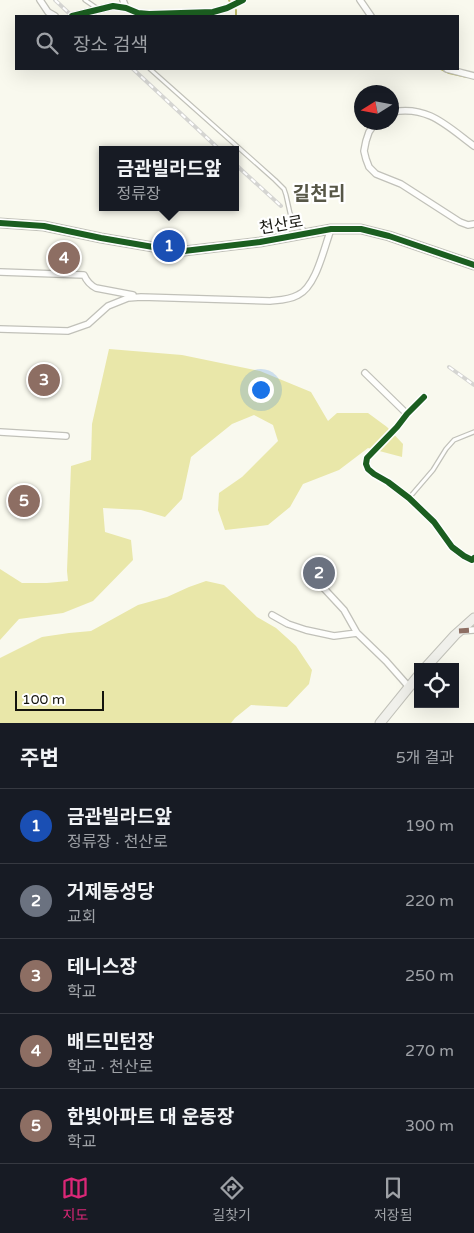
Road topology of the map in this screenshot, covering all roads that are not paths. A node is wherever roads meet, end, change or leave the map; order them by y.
1 (40, 0) edge
2 (85, 0) edge
3 (123, 0) edge
4 (243, 0) edge
5 (360, 0) edge
6 (126, 8) junction
7 (98, 9) junction
8 (53, 15) edge
9 (76, 15) edge
10 (370, 15) edge
11 (151, 70) edge
12 (451, 70) edge
13 (474, 76) edge
14 (399, 111) edge
15 (370, 130) edge
16 (237, 146) edge
17 (474, 146) edge
18 (239, 148) edge
19 (0, 223) edge
20 (474, 224) edge
21 (331, 229) junction
22 (307, 233) junction
23 (474, 265) edge
24 (0, 272) edge
25 (141, 297) junction
26 (0, 329) edge
27 (365, 374) dead end
28 (424, 397) dead end
29 (407, 414) junction
30 (0, 432) edge
31 (474, 432) edge
32 (66, 436) dead end
33 (409, 498) junction
34 (474, 558) edge
35 (318, 582) dead end
36 (272, 615) dead end
37 (474, 618) edge
38 (474, 630) edge
39 (459, 631) junction
40 (357, 633) junction
41 (430, 663) edge
42 (414, 680) edge
43 (409, 686) junction
44 (380, 723) edge

1 - 8 street
2 - 7 lane
3 - 6 street
4 - 6 street
5 - 10 street
6 - 7 street
7 - 9 street
11 - 16 lane
12 - 13 street
14 - 17 street
15 - 20 street
18 - 22 lane
19 - 22 street, 천산로
21 - 22 street, 천산로
21 - 23 street, 천산로
21 - 25 street
24 - 25 street
25 - 26 street
27 - 29 street
28 - 29 street
29 - 33 street
30 - 32 street
31 - 33 lane
33 - 34 street
35 - 40 street
36 - 40 street
37 - 39 street
38 - 39 street
39 - 41 street
40 - 43 street
42 - 43 street
43 - 44 street

